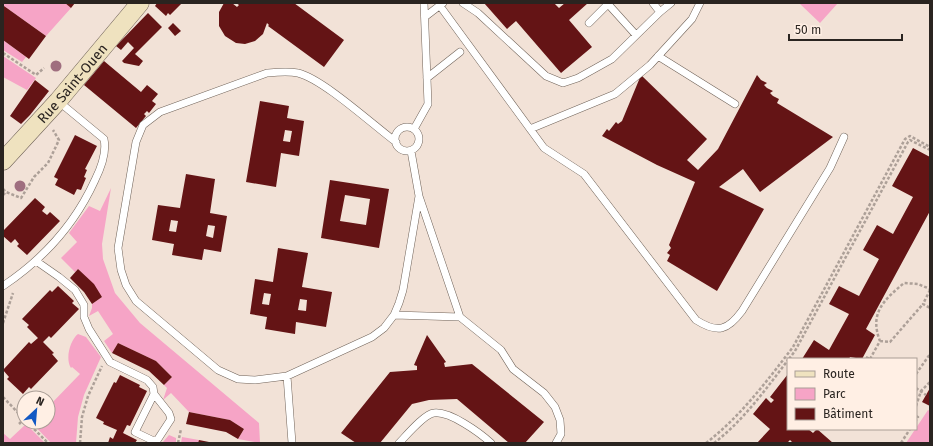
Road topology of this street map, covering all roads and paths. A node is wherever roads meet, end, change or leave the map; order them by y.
1 (140, 3) edge
2 (424, 3) edge
3 (463, 3) edge
4 (609, 3) edge
5 (653, 3) edge
6 (671, 3) edge
7 (700, 3) edge
8 (442, 4) edge
9 (660, 12) junction
10 (426, 16) junction
11 (589, 23) dead end
12 (636, 35) junction
13 (460, 52) dead end
14 (3, 53) edge
15 (658, 56) junction
16 (44, 68) dead end
17 (427, 78) junction
18 (58, 100) junction
19 (735, 104) dead end
20 (53, 129) dead end
21 (414, 129) junction
22 (530, 129) junction
23 (844, 137) dead end
24 (396, 142) junction
25 (930, 147) edge
26 (930, 150) edge
27 (411, 151) junction
28 (3, 161) edge
29 (3, 189) edge
30 (6, 192) junction
31 (3, 195) edge
32 (419, 196) junction
33 (36, 261) junction
34 (11, 280) junction
35 (3, 286) edge
36 (930, 289) edge
37 (923, 304) junction
38 (930, 308) edge
39 (394, 316) junction
40 (460, 317) junction
41 (3, 323) edge
42 (880, 341) junction
43 (930, 354) edge
44 (107, 358) junction
45 (790, 358) edge
46 (871, 358) edge
47 (787, 361) edge
48 (917, 373) edge
49 (287, 376) junction
50 (930, 382) edge
51 (917, 389) edge
52 (921, 391) junction
53 (154, 394) junction
54 (926, 395) dead end
55 (3, 397) edge
56 (917, 403) edge
57 (16, 410) edge
58 (182, 429) dead end
59 (35, 430) edge
60 (909, 430) edge
61 (48, 443) edge
62 (80, 443) edge
63 (178, 443) edge
64 (292, 443) edge
65 (399, 443) edge
66 (491, 443) edge
67 (556, 443) edge
68 (706, 443) edge
69 (714, 443) edge
70 (901, 443) edge

1 - 18 street, Rue Saint-Ouen
2 - 10 lane
3 - 12 lane
4 - 11 lane
4 - 12 lane
5 - 9 lane
6 - 9 lane
7 - 15 lane
8 - 10 lane
8 - 22 lane
9 - 12 lane
10 - 17 lane
13 - 17 lane
14 - 16 path
15 - 19 lane
15 - 22 lane
17 - 21 lane
18 - 28 street, Rue Saint-Ouen
18 - 33 lane
20 - 30 path
21 - 24 lane
21 - 27 lane
22 - 23 lane
24 - 27 lane
24 - 49 lane
25 - 68 path
26 - 45 path
27 - 32 lane
29 - 30 path
30 - 31 path
32 - 39 lane
32 - 40 lane
33 - 34 lane
33 - 44 lane
34 - 35 lane
34 - 41 path
36 - 37 path
36 - 42 path
37 - 38 path
37 - 42 path
39 - 40 lane
39 - 49 lane
40 - 67 lane
42 - 46 path
43 - 48 path
44 - 53 lane
44 - 62 path
47 - 69 path
49 - 64 lane
50 - 52 path
51 - 52 path
52 - 54 path
52 - 56 path
53 - 53 lane
55 - 57 path
58 - 63 path
59 - 61 path
60 - 70 path
65 - 66 lane

